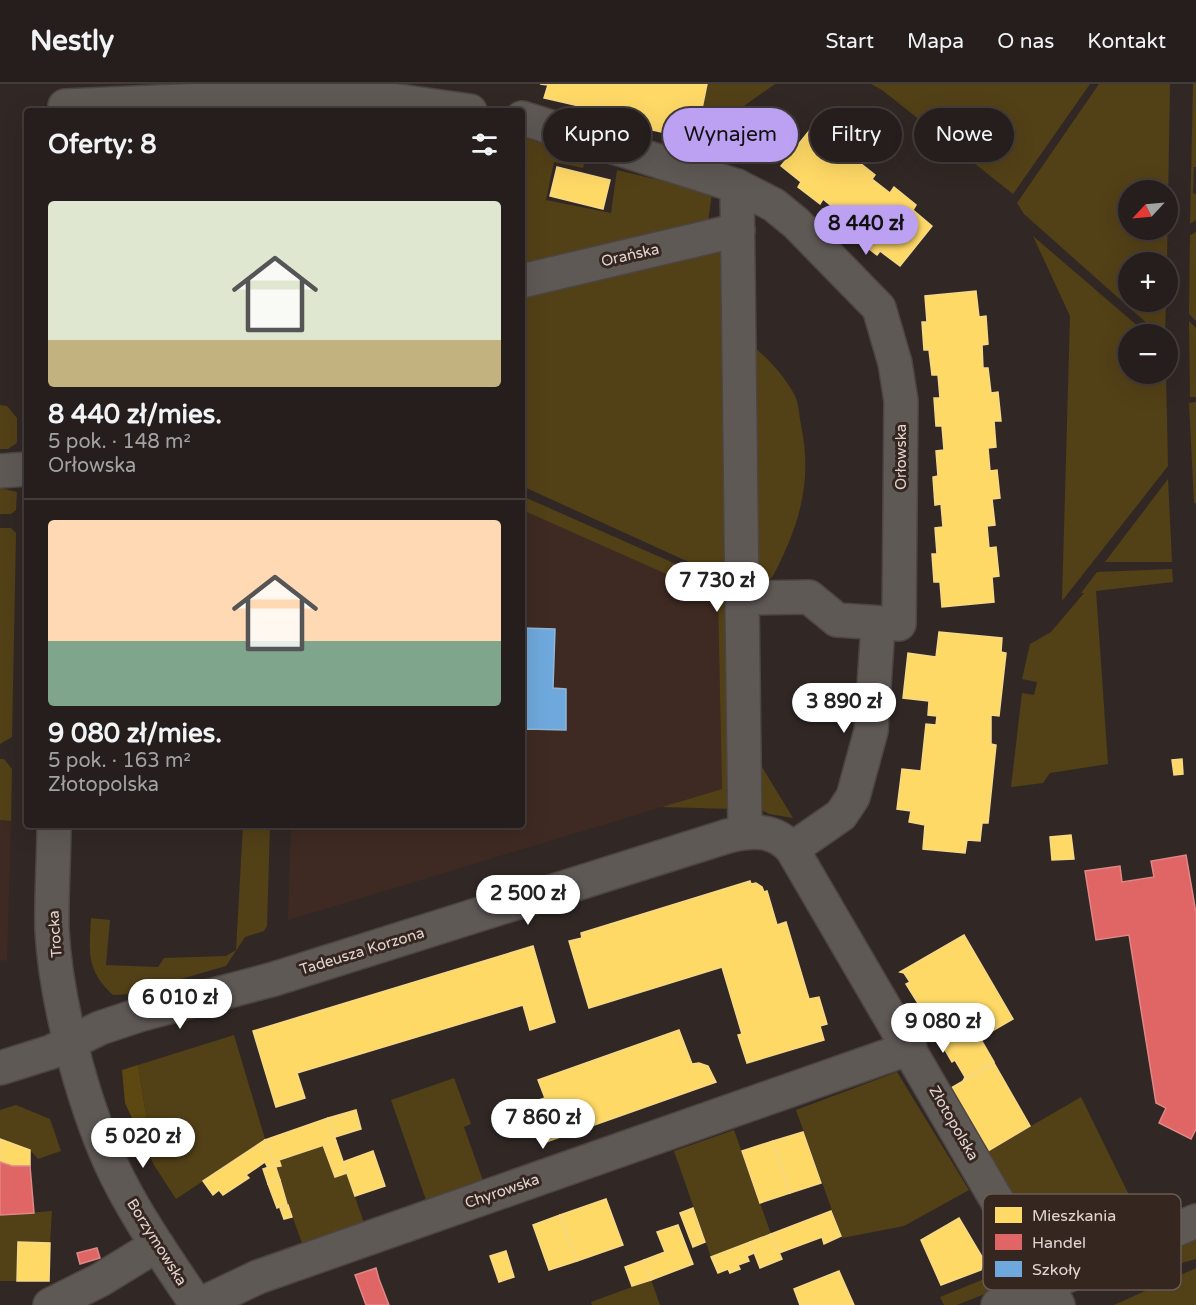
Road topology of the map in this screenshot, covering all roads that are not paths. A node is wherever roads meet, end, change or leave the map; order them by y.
1 (65, 100) edge
2 (448, 108) edge
3 (525, 119) edge
4 (737, 186) junction
5 (738, 230) junction
6 (525, 280) edge
7 (24, 469) edge
8 (0, 471) edge
9 (742, 598) junction
10 (877, 641) dead end
11 (54, 828) edge
12 (746, 832) junction
13 (792, 849) junction
14 (71, 1042) junction
15 (910, 1048) junction
16 (0, 1068) edge
17 (995, 1194) edge
18 (1196, 1221) edge
19 (1181, 1229) edge
20 (157, 1245) junction
21 (1053, 1295) edge
22 (51, 1304) edge
23 (198, 1305) edge
24 (998, 1305) edge

1 - 2 street
3 - 4 street, Orłowska
4 - 5 street
4 - 9 street, Orłowska
5 - 6 street, Orańska
5 - 9 street
7 - 8 street
9 - 12 street
10 - 13 street
11 - 14 street, Trocka
12 - 13 street, Tadeusza Korzona
12 - 14 street, Tadeusza Korzona
13 - 15 street, Złotopolska
14 - 16 street, Tadeusza Korzona
14 - 20 street, Borzymowska
15 - 17 street, Złotopolska
15 - 23 street, Chyrowska
18 - 19 street
20 - 22 street
20 - 23 street, Borzymowska
21 - 24 street

